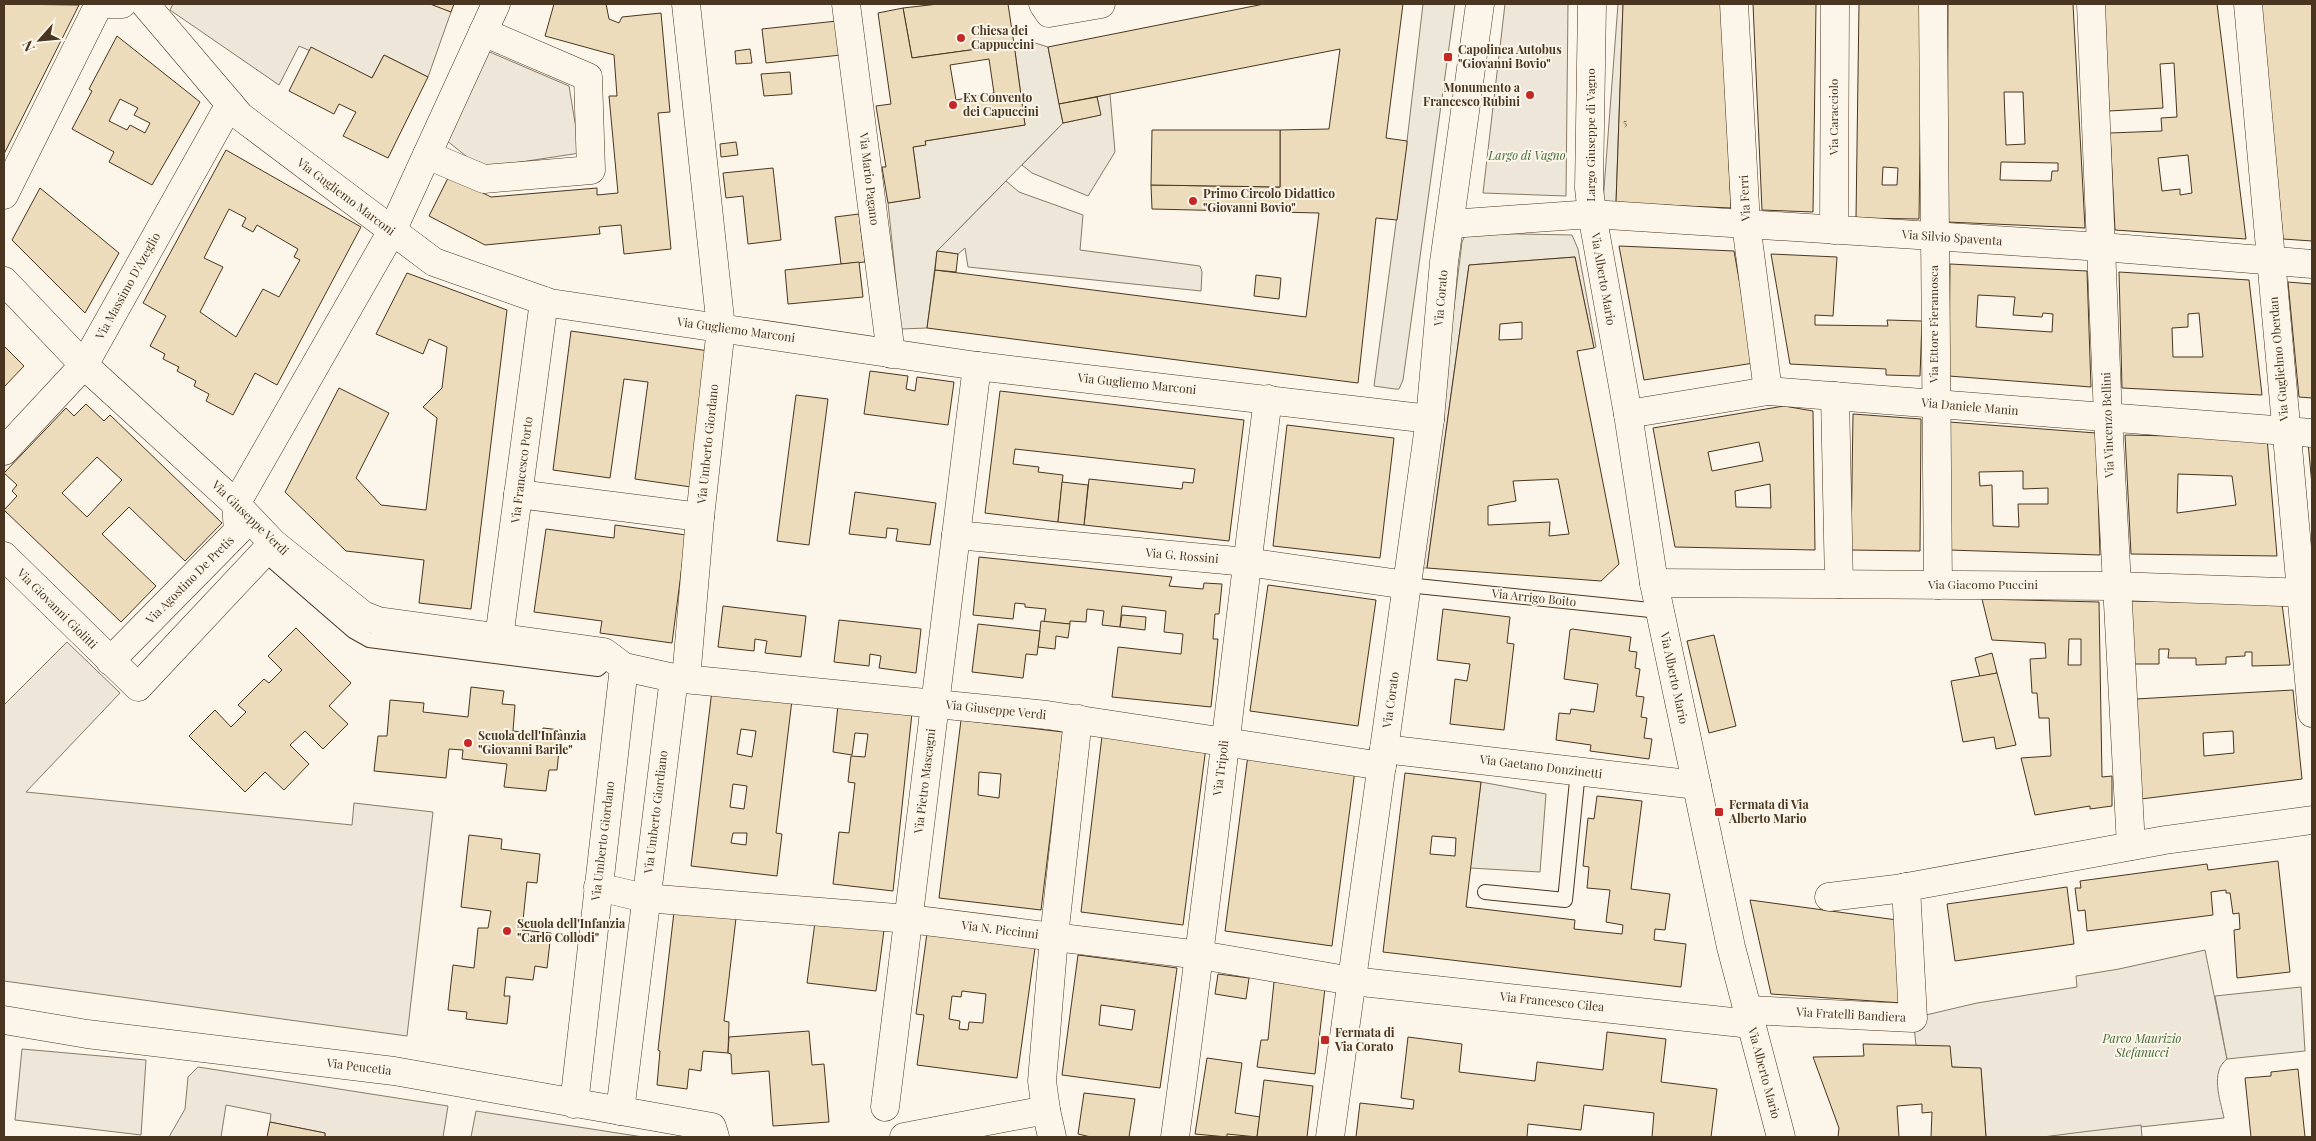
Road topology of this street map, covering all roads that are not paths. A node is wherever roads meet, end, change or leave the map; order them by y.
1 (99, 4) edge
2 (109, 4) edge
3 (122, 4) edge
4 (145, 4) edge
5 (496, 4) edge
6 (686, 4) edge
7 (846, 4) edge
8 (1043, 4) edge
9 (1101, 4) edge
10 (1480, 4) edge
11 (1592, 4) edge
12 (1734, 4) edge
13 (1835, 4) edge
14 (1933, 4) edge
15 (2091, 4) edge
16 (2248, 4) edge
17 (484, 32) junction
18 (230, 104) junction
19 (427, 155) junction
20 (4, 195) edge
21 (1592, 214) junction
22 (1450, 224) junction
23 (1746, 224) junction
24 (1834, 230) junction
25 (392, 231) junction
26 (1934, 237) junction
27 (2102, 247) junction
28 (2271, 261) junction
29 (2312, 264) edge
30 (4, 281) edge
31 (544, 301) junction
32 (720, 328) junction
33 (891, 354) junction
34 (84, 365) junction
35 (977, 366) junction
36 (1768, 391) junction
37 (1834, 396) junction
38 (1268, 399) junction
39 (1935, 404) junction
40 (1628, 414) junction
41 (2108, 418) junction
42 (1430, 419) junction
43 (2286, 431) junction
44 (2312, 433) edge
45 (4, 452) edge
46 (518, 494) junction
47 (236, 504) junction
48 (700, 517) junction
49 (956, 535) junction
50 (268, 548) junction
51 (4, 556) edge
52 (1247, 562) junction
53 (1654, 583) junction
54 (1839, 584) junction
55 (1407, 585) junction
56 (1938, 585) junction
57 (2116, 586) junction
58 (2306, 593) edge
59 (1660, 611) junction
60 (500, 638) junction
61 (110, 661) junction
62 (618, 662) junction
63 (680, 679) junction
64 (935, 704) junction
65 (2312, 713) edge
66 (1078, 720) junction
67 (1224, 742) junction
68 (1383, 757) junction
69 (1578, 771) junction
70 (1697, 785) junction
71 (2312, 820) edge
72 (2131, 846) junction
73 (598, 887) junction
74 (1906, 888) junction
75 (1485, 892) dead end
76 (1829, 897) dead end
77 (645, 898) junction
78 (908, 919) junction
79 (1054, 937) junction
80 (1200, 955) junction
81 (1352, 981) junction
82 (1749, 1017) junction
83 (4, 1020) edge
84 (574, 1104) junction
85 (885, 1107) dead end
86 (1046, 1110) junction
87 (620, 1111) junction
88 (714, 1132) edge
89 (904, 1137) edge
90 (1052, 1137) edge
91 (1175, 1137) edge
92 (1330, 1137) edge
93 (1781, 1137) edge

1 - 20 street
2 - 3 street
4 - 18 street, Via Gugliemo Marconi
5 - 17 street
6 - 32 street, Via Umberto Giordano
7 - 33 street, Via Mario Pagano
8 - 9 street
10 - 22 street
11 - 21 street, Largo Giuseppe di Vagno
12 - 23 street, Via Ferri
13 - 24 street, Via Caracciolo
14 - 26 street, Via Ettore Fieramosca
15 - 27 street, Via Vincenzo Bellini
16 - 28 street, Via Guglielmo Oberdan
17 - 19 street
17 - 19 street
18 - 25 street, Via Gugliemo Marconi
18 - 34 street, Via Massimo D'Azeglio
19 - 25 street
21 - 22 street, Largo Giuseppe di Vagno
21 - 23 street, Via Silvio Spaventa
21 - 40 street, Via Alberto Mario
22 - 42 street, Via Corato
23 - 24 street, Via Silvio Spaventa
23 - 36 street, Via Ferri
24 - 26 street, Via Silvio Spaventa
25 - 31 street, Via Gugliemo Marconi
25 - 47 street
26 - 27 street, Via Silvio Spaventa
26 - 39 street, Via Ettore Fieramosca
27 - 28 street, Via Silvio Spaventa
27 - 41 street, Via Vincenzo Bellini
28 - 29 street, Via Silvio Spaventa
28 - 43 street, Via Guglielmo Oberdan
30 - 34 street, Via Giuseppe Verdi
31 - 32 street, Via Gugliemo Marconi
31 - 46 street, Via Francesco Porto
32 - 33 street, Via Gugliemo Marconi
32 - 48 street, Via Umberto Giordano
33 - 35 street, Via Gugliemo Marconi
34 - 45 street, Via Massimo D'Azeglio
34 - 47 street, Via Giuseppe Verdi
35 - 38 street, Via Gugliemo Marconi
35 - 49 street, Via Pietro Mascagni
36 - 37 street, Via Daniele Manin
36 - 40 street, Via Daniele Manin
37 - 39 street, Via Daniele Manin
37 - 54 street
38 - 42 street, Via Gugliemo Marconi
38 - 52 street, Via Tripoli
39 - 41 street, Via Daniele Manin
39 - 56 street, Via Ettore Fieramosca
40 - 53 street, Via Alberto Mario
41 - 43 street, Via Daniele Manin
41 - 57 street, Via Vincenzo Bellini
42 - 55 street, Via Corato
43 - 44 street, Via Daniele Manin
43 - 58 street, Via Guglielmo Oberdan
46 - 48 street
46 - 60 street, Via Francesco Porto
47 - 50 street, Via Giuseppe Verdi
47 - 61 street, Via Agostino De Pretis
48 - 63 street, Via Umberto Giordano
49 - 52 street, Via G. Rossini
49 - 64 street, Via Pietro Mascagni
50 - 60 street, Via Giuseppe Verdi
50 - 61 street
50 - 62 lane, Via Giuseppe Verdi
51 - 61 street, Via Giovanni Giolitti
52 - 55 street, Via G. Rossini
52 - 67 street, Via Tripoli
53 - 54 street, Via Giacomo Puccini
53 - 59 street, Via Alberto Mario
54 - 56 street, Via Giacomo Puccini
55 - 59 lane, Via Arrigo Boito
55 - 68 street, Via Corato
56 - 57 street, Via Giacomo Puccini
57 - 58 street, Via Giacomo Puccini
57 - 72 street, Via Vincenzo Bellini
58 - 65 street, Via Guglielmo Oberdan
59 - 70 street, Via Alberto Mario
60 - 62 street, Via Giuseppe Verdi
62 - 63 street, Via Giuseppe Verdi
62 - 73 street, Via Umberto Giordano
63 - 64 street, Via Giuseppe Verdi
63 - 77 street, Via Umberto Giordiano
64 - 66 street, Via Giuseppe Verdi
64 - 78 street, Via Pietro Mascagni
66 - 67 street, Via Giuseppe Verdi
66 - 79 street
67 - 68 street, Via Giuseppe Verdi
67 - 80 street, Via Tripoli
68 - 69 street, Via Gaetano Donzinetti
68 - 81 street, Via Corato
69 - 70 street, Via Gaetano Donzinetti
69 - 75 lane
70 - 82 street, Via Alberto Mario
71 - 72 street
72 - 74 street
73 - 77 street
73 - 84 street, Via Umberto Giordano
74 - 76 street
74 - 82 street, Via Fratelli Bandiera
77 - 78 street, Via N. Piccinni
77 - 87 street
78 - 79 street, Via N. Piccinni
78 - 85 street, Via Pietro Mascagni
79 - 80 street, Via N. Piccinni
79 - 86 street
80 - 81 street, Via N. Piccinni
80 - 91 street, Via Tripoli
81 - 82 street, Via Francesco Cilea
81 - 92 street, Via Corato
82 - 93 street, Via Alberto Mario
83 - 84 street, Via Peucetia
84 - 87 street, Via Peucetia
86 - 89 street
86 - 90 street
87 - 88 street, Via Peucetia

